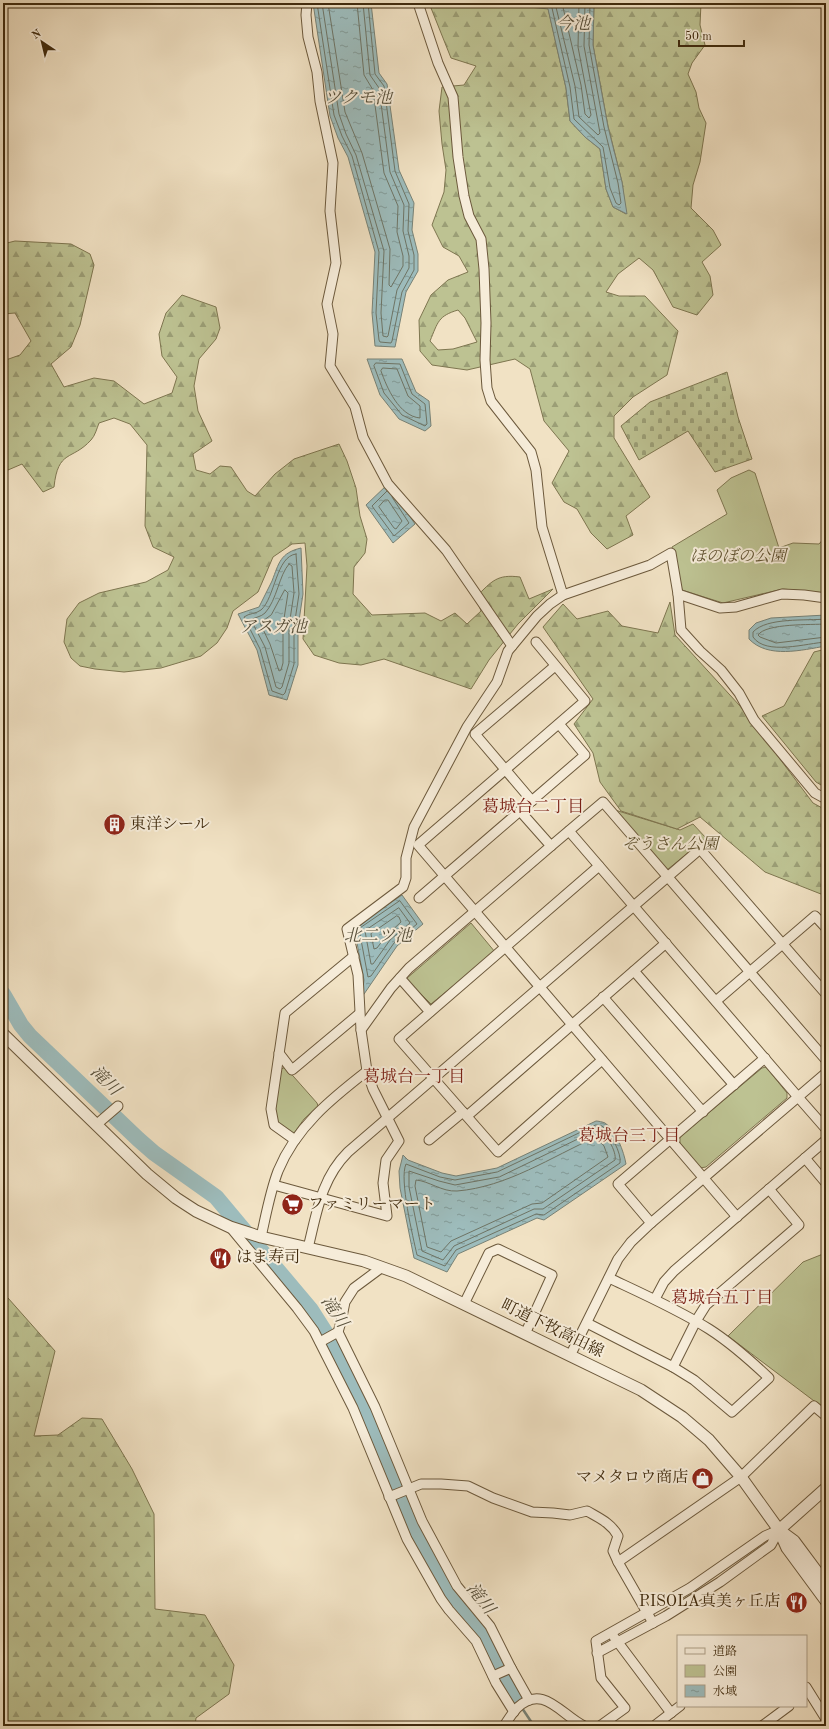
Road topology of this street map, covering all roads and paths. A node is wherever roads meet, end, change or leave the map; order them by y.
1 (307, 3) edge
2 (418, 3) edge
3 (678, 594) junction
4 (563, 595) junction
5 (826, 598) edge
6 (536, 642) dead end
7 (512, 646) junction
8 (555, 666) junction
9 (559, 724) junction
10 (506, 770) junction
11 (826, 799) edge
12 (532, 801) junction
13 (520, 811) junction
14 (569, 831) junction
15 (551, 846) junction
16 (600, 866) junction
17 (667, 876) junction
18 (444, 877) junction
19 (419, 898) dead end
20 (634, 905) junction
21 (474, 912) junction
22 (826, 928) edge
23 (666, 943) junction
24 (783, 944) junction
25 (505, 948) junction
26 (354, 956) junction
27 (634, 971) junction
28 (750, 972) junction
29 (400, 978) junction
30 (539, 987) junction
31 (826, 994) edge
32 (603, 997) junction
33 (716, 1001) junction
34 (430, 1012) junction
35 (359, 1014) junction
36 (571, 1025) junction
37 (361, 1030) junction
38 (3, 1034) edge
39 (279, 1054) junction
40 (766, 1058) junction
41 (602, 1060) junction
42 (826, 1060) edge
43 (367, 1071) junction
44 (826, 1073) edge
45 (433, 1077) junction
46 (734, 1085) junction
47 (798, 1097) junction
48 (118, 1106) dead end
49 (703, 1112) junction
50 (465, 1114) junction
51 (386, 1118) junction
52 (98, 1122) junction
53 (826, 1129) edge
54 (295, 1140) junction
55 (429, 1140) dead end
56 (671, 1140) junction
57 (826, 1140) edge
58 (805, 1158) junction
59 (704, 1178) junction
60 (826, 1184) edge
61 (274, 1185) junction
62 (769, 1189) junction
63 (320, 1198) junction
64 (737, 1217) junction
65 (651, 1223) junction
66 (230, 1227) junction
67 (261, 1236) junction
68 (308, 1248) junction
69 (382, 1268) junction
70 (609, 1278) junction
71 (655, 1299) junction
72 (464, 1304) junction
73 (696, 1321) junction
74 (587, 1323) junction
75 (338, 1332) junction
76 (525, 1334) junction
77 (320, 1342) junction
78 (570, 1356) junction
79 (673, 1367) junction
80 (826, 1416) edge
81 (741, 1477) junction
82 (826, 1488) edge
83 (408, 1489) junction
84 (389, 1497) junction
85 (779, 1530) junction
86 (618, 1562) junction
87 (826, 1584) edge
88 (826, 1601) edge
89 (647, 1613) junction
90 (653, 1623) junction
91 (611, 1633) junction
92 (618, 1642) junction
93 (597, 1653) junction
94 (510, 1668) junction
95 (493, 1676) junction
96 (807, 1691) edge
97 (529, 1700) junction
98 (679, 1707) edge
99 (788, 1707) edge
100 (516, 1710) junction
101 (671, 1713) junction
102 (826, 1719) edge
103 (504, 1726) edge
104 (584, 1726) edge
105 (600, 1726) edge
106 (654, 1726) edge
107 (762, 1726) edge

1 - 7 street
2 - 4 street
3 - 4 street
3 - 5 street
3 - 11 street
4 - 7 street
6 - 8 street
7 - 26 street
8 - 9 street
8 - 10 street
9 - 10 street
9 - 12 street
10 - 12 street
10 - 18 street
12 - 13 street
13 - 15 street
13 - 18 street
14 - 15 street
14 - 16 street
14 - 17 street
15 - 21 street
16 - 20 street
16 - 25 street
17 - 20 street
17 - 24 street
17 - 28 street
18 - 19 street
18 - 21 street
20 - 23 street
20 - 30 street
21 - 25 street
21 - 29 street
22 - 24 street
23 - 27 street
23 - 33 street
24 - 28 street
24 - 31 street
25 - 30 street
25 - 34 street
26 - 35 street
26 - 39 street
27 - 32 street
27 - 46 street
28 - 33 street
28 - 42 street
29 - 34 street
29 - 37 street
30 - 36 street
30 - 45 street
32 - 36 street
32 - 49 street
33 - 40 street
34 - 45 street
35 - 37 street
35 - 39 street
36 - 41 street
36 - 50 street
37 - 43 street
38 - 52 street, 町道下牧高田線
39 - 54 street
40 - 46 street
40 - 47 street
41 - 50 street
41 - 56 street
43 - 51 street
43 - 54 street
44 - 47 street
45 - 50 street
45 - 51 street
46 - 49 street
47 - 53 street
47 - 59 street
48 - 52 street
49 - 56 street
50 - 55 street
51 - 63 street
51 - 63 street
52 - 66 street, 町道下牧高田線
54 - 61 street
56 - 59 street
56 - 65 street
57 - 58 street
58 - 60 street
58 - 62 street
59 - 64 street
59 - 65 street
61 - 63 street
61 - 67 street
62 - 64 street
62 - 73 street
63 - 68 street
64 - 71 street
65 - 70 street
66 - 67 street, 町道下牧高田線
66 - 77 street
67 - 68 street, 町道下牧高田線
68 - 69 street, 町道下牧高田線
69 - 72 street, 町道下牧高田線
69 - 75 street
70 - 71 street
70 - 74 street
71 - 73 street
72 - 76 street, 町道下牧高田線
72 - 76 street
73 - 79 street
73 - 79 street
74 - 78 street
74 - 79 street
75 - 77 street
75 - 83 street
76 - 78 street, 町道下牧高田線
77 - 84 street
78 - 81 street, 町道下牧高田線
80 - 81 street
81 - 85 street, 町道下牧高田線
81 - 86 street
82 - 85 street
83 - 84 street
83 - 86 street
83 - 94 street
84 - 95 street
85 - 87 street
85 - 88 street
85 - 89 street
85 - 90 street
86 - 89 street
89 - 90 street
89 - 91 street
90 - 92 street
91 - 92 street
91 - 93 street
92 - 93 street
92 - 101 street
93 - 105 street
94 - 95 street
94 - 97 street
95 - 100 street
96 - 102 street
97 - 100 street
97 - 104 street
98 - 101 street
99 - 107 street
100 - 103 street
101 - 106 street

